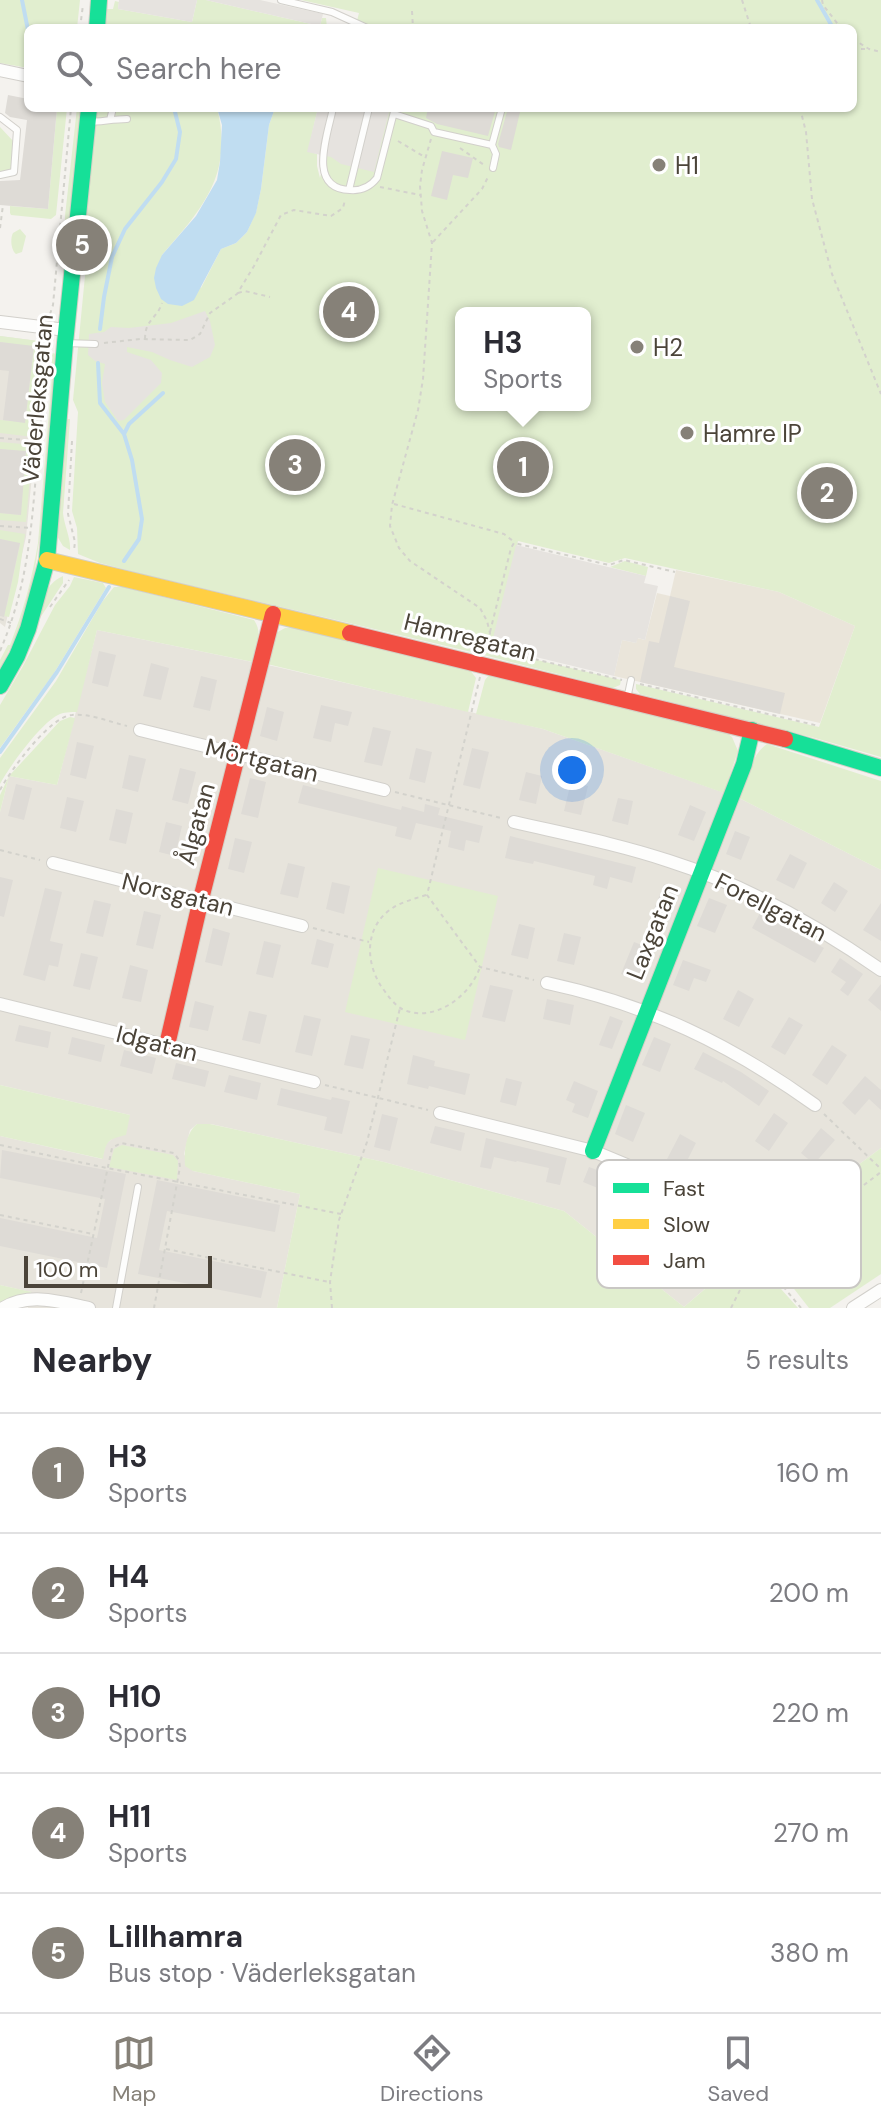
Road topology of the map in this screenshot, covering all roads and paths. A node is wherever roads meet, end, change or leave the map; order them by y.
1 (84, 0) edge
2 (99, 0) edge
3 (281, 0) edge
4 (742, 0) edge
5 (822, 0) edge
6 (412, 11) dead end
7 (81, 24) edge
8 (97, 24) edge
9 (350, 24) edge
10 (413, 24) edge
11 (750, 24) edge
12 (838, 24) edge
13 (857, 42) edge
14 (857, 49) edge
15 (869, 49) junction
16 (881, 52) edge
17 (0, 70) edge
18 (24, 75) edge
19 (71, 112) edge
20 (112, 112) edge
21 (332, 112) edge
22 (368, 112) edge
23 (395, 112) edge
24 (397, 112) edge
25 (501, 112) edge
26 (801, 112) edge
27 (88, 115) edge
28 (0, 117) edge
29 (127, 119) dead end
30 (110, 120) junction
31 (434, 132) junction
32 (390, 136) junction
33 (492, 145) junction
34 (455, 146) dead end
35 (425, 157) junction
36 (493, 168) dead end
37 (0, 175) edge
38 (371, 185) junction
39 (349, 190) junction
40 (420, 195) junction
41 (3, 205) dead end
42 (0, 228) edge
43 (432, 243) junction
44 (237, 294) junction
45 (270, 297) dead end
46 (162, 303) dead end
47 (0, 322) edge
48 (48, 328) junction
49 (66, 337) junction
50 (145, 339) junction
51 (95, 344) joint
52 (881, 394) edge
53 (0, 438) edge
54 (39, 442) junction
55 (393, 503) junction
56 (0, 526) edge
57 (32, 528) junction
58 (514, 543) junction
59 (47, 560) junction
60 (675, 572) dead end
61 (273, 614) junction
62 (0, 619) edge
63 (12, 623) junction
64 (490, 633) junction
65 (0, 651) edge
66 (485, 656) junction
67 (631, 681) junction
68 (0, 686) edge
69 (627, 699) junction
70 (819, 726) dead end
71 (140, 730) joint
72 (752, 730) junction
73 (239, 755) junction
74 (881, 768) edge
75 (0, 790) edge
76 (384, 790) joint
77 (448, 806) junction
78 (514, 822) joint
79 (0, 850) edge
80 (53, 863) joint
81 (701, 872) junction
82 (427, 895) junction
83 (201, 899) junction
84 (302, 926) joint
85 (370, 942) junction
86 (480, 967) junction
87 (881, 970) edge
88 (547, 983) joint
89 (0, 1004) edge
90 (400, 1008) junction
91 (646, 1012) junction
92 (167, 1045) junction
93 (314, 1082) joint
94 (377, 1098) junction
95 (815, 1105) joint
96 (440, 1113) joint
97 (0, 1145) edge
98 (593, 1151) junction
99 (615, 1160) edge
100 (107, 1168) junction
101 (881, 1171) edge
102 (178, 1183) junction
103 (861, 1186) edge
104 (138, 1187) dead end
105 (341, 1214) junction
106 (0, 1215) edge
107 (93, 1234) junction
108 (165, 1249) junction
109 (330, 1282) junction
110 (741, 1288) edge
111 (784, 1288) edge
112 (881, 1290) edge
113 (84, 1307) edge
114 (3, 1308) edge
115 (116, 1308) edge
116 (154, 1308) edge
117 (332, 1308) edge
118 (731, 1308) edge
119 (801, 1308) edge
120 (853, 1308) edge

1 - 7 path
2 - 8 street
3 - 9 lane
4 - 11 path
5 - 12 path
6 - 10 path
13 - 15 path
14 - 15 path
15 - 16 path
17 - 18 street
19 - 48 path
20 - 30 lane
21 - 39 lane
22 - 39 lane
23 - 32 lane
24 - 31 lane
25 - 33 lane
26 - 52 path
27 - 30 lane
27 - 49 street, Väderleksgatan
28 - 37 lane
29 - 30 lane
31 - 33 lane
31 - 35 path
32 - 35 path
32 - 38 lane
33 - 36 lane
34 - 43 path
35 - 40 path
38 - 39 lane
38 - 40 path
39 - 44 path
40 - 43 path
41 - 42 path
43 - 55 path
44 - 45 path
44 - 50 path
46 - 50 path
47 - 48 street
48 - 49 street
48 - 54 path
49 - 51 lane
49 - 59 street, Väderleksgatan
50 - 51 path
53 - 54 path
54 - 57 path
55 - 58 path
55 - 64 path
56 - 57 path
57 - 63 path
58 - 60 path
58 - 64 path
59 - 61 street, Hamregatan
59 - 68 street, Väderleksgatan
61 - 66 street, Hamregatan
61 - 73 street, Ålgatan
62 - 63 path
63 - 65 path
64 - 66 path
66 - 67 path
66 - 69 street, Hamregatan
66 - 77 path
67 - 69 lane
67 - 70 path
69 - 72 street, Hamregatan
71 - 73 street, Mörtgatan
71 - 75 path
72 - 74 street, Hamregatan
72 - 81 street, Laxgatan
73 - 76 street, Mörtgatan
73 - 83 street, Ålgatan
76 - 77 path
77 - 78 path
77 - 82 path
78 - 81 street, Forellgatan
79 - 80 path
80 - 83 street, Norsgatan
81 - 87 street, Forellgatan
81 - 91 street, Laxgatan
82 - 85 path
82 - 86 path
83 - 84 street, Norsgatan
83 - 92 street, Ålgatan
84 - 85 path
85 - 90 path
86 - 88 path
86 - 90 path
88 - 91 street
89 - 92 street, Idgatan
90 - 94 path
91 - 95 street
91 - 98 street, Laxgatan
92 - 93 street, Idgatan
93 - 94 path
94 - 96 path
94 - 105 path
95 - 101 path
96 - 98 street
97 - 100 path
98 - 99 street
100 - 102 path
100 - 102 path
100 - 107 path
101 - 103 path
102 - 105 path
102 - 108 path
104 - 115 lane
105 - 109 path
106 - 107 path
107 - 113 path
108 - 109 path
108 - 116 path
109 - 117 path
110 - 118 path
111 - 119 path
112 - 120 street
113 - 114 street

